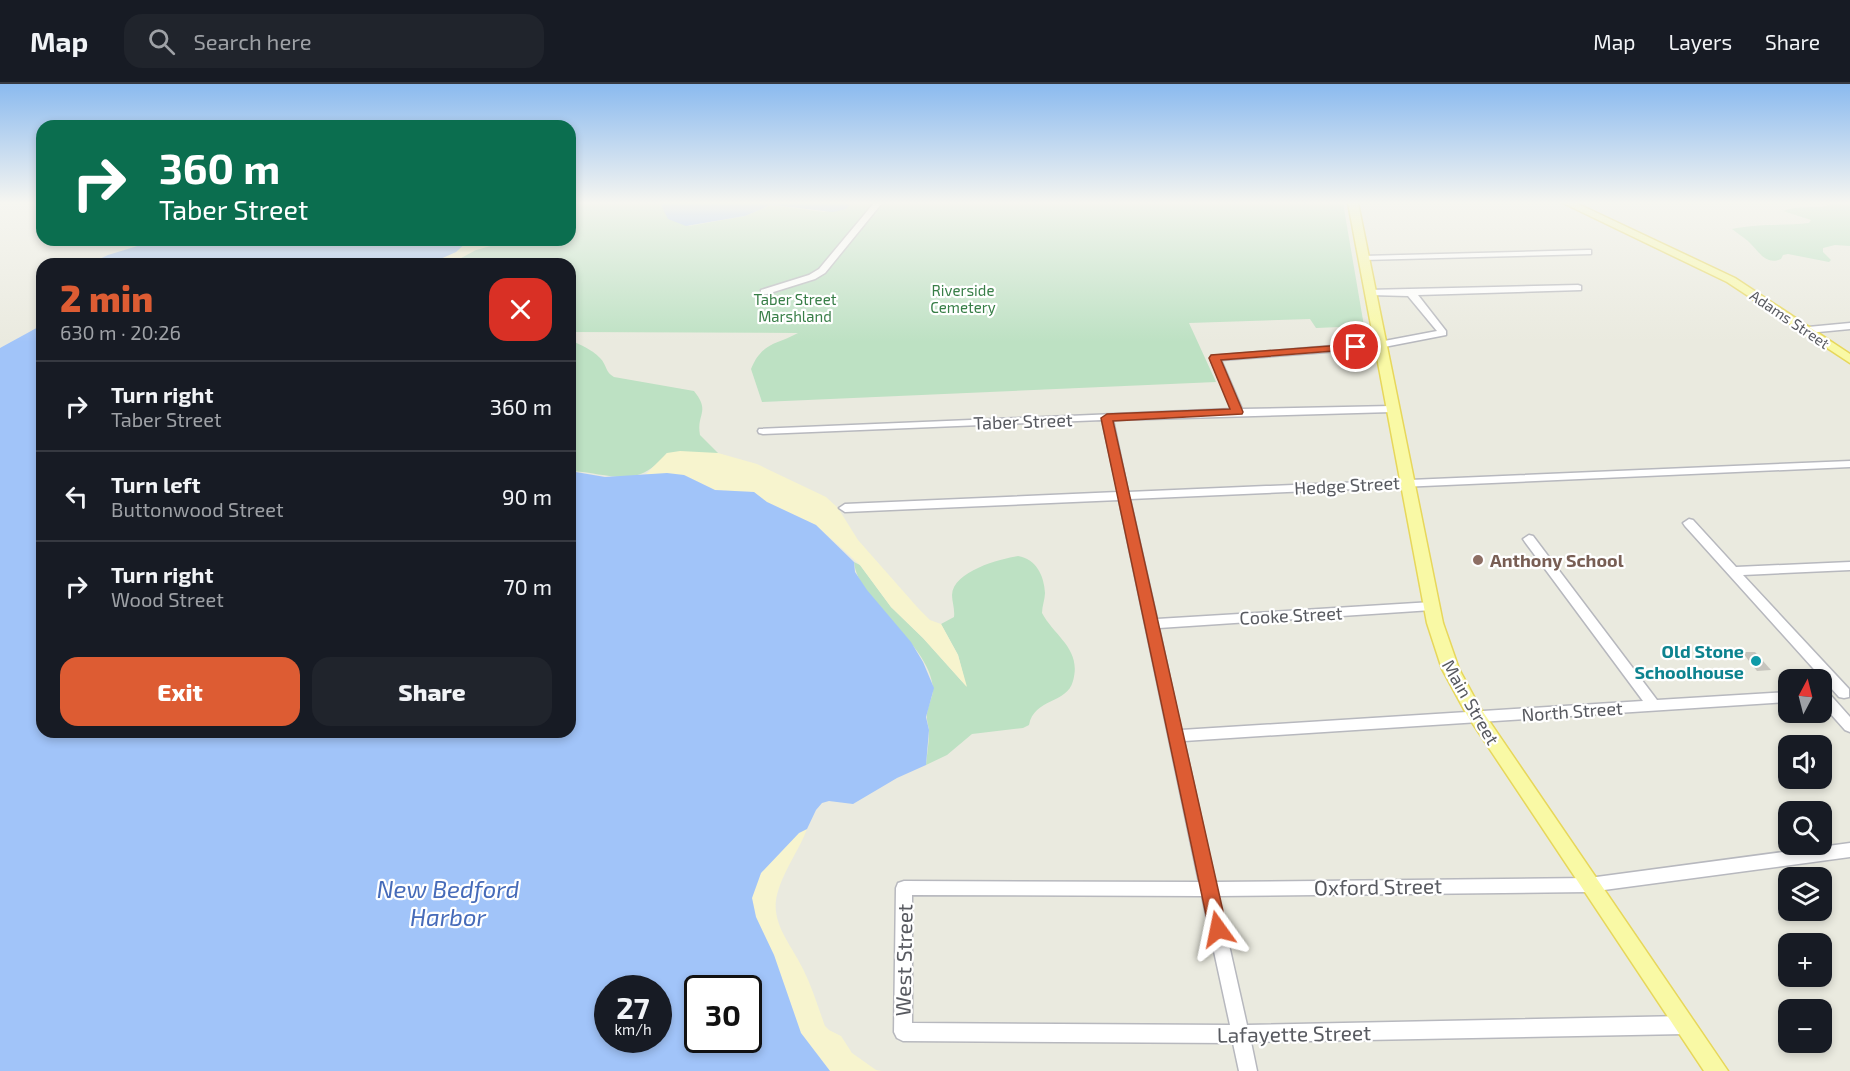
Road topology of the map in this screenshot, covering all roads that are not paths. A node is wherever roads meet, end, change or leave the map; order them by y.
1 (840, 249) edge
2 (1361, 249) edge
3 (1666, 249) edge
4 (1588, 252) dead end
5 (1363, 258) junction
6 (1578, 288) dead end
7 (764, 292) dead end
8 (1370, 292) junction
9 (1411, 292) junction
10 (1850, 326) edge
11 (1808, 330) junction
12 (1379, 345) junction
13 (1850, 359) edge
14 (1392, 409) junction
15 (1238, 412) junction
16 (1107, 418) junction
17 (763, 431) dead end
18 (1850, 464) edge
19 (1407, 482) junction
20 (1124, 495) junction
21 (845, 508) dead end
22 (1689, 523) dead end
23 (1529, 540) dead end
24 (1850, 567) edge
25 (1733, 571) junction
26 (1432, 606) junction
27 (1151, 624) junction
28 (1847, 693) edge
29 (1832, 694) edge
30 (1778, 698) edge
31 (1654, 706) junction
32 (1832, 706) edge
33 (1477, 717) junction
34 (1850, 726) edge
35 (1177, 736) junction
36 (1850, 850) edge
37 (1589, 885) junction
38 (904, 888) joint
39 (1209, 888) junction
40 (1685, 1025) junction
41 (903, 1032) joint
42 (1240, 1034) junction
43 (1248, 1071) edge
44 (1717, 1071) edge

1 - 7 street
2 - 5 main road, Main Street
3 - 11 main road, Adams Street
4 - 5 street
5 - 8 main road, Main Street
6 - 9 street
8 - 9 street
8 - 12 main road, Main Street
9 - 12 street
10 - 11 street
11 - 13 main road, Adams Street
12 - 14 main road, Main Street
12 - 15 street
14 - 15 street, Taber Street
14 - 19 main road, Main Street
15 - 16 street, Taber Street
16 - 17 street, Taber Street
16 - 20 street
18 - 19 street, Hedge Street
19 - 20 street, Hedge Street
19 - 26 main road, Main Street
20 - 21 street, Hedge Street
20 - 27 street
22 - 25 street
23 - 31 street
24 - 25 street
25 - 28 street
26 - 27 street, Cooke Street
26 - 33 main road, Main Street
27 - 35 street
28 - 29 street
30 - 31 street, North Street
31 - 33 street, North Street
32 - 34 street
33 - 35 street, North Street
33 - 37 main road, Main Street
35 - 39 street
36 - 37 street, Oxford Street
37 - 39 street, Oxford Street
37 - 40 main road, Main Street
38 - 39 street, Oxford Street
38 - 41 street, West Street
39 - 42 street
40 - 42 street, Lafayette Street
40 - 44 main road, Main Street
41 - 42 street, Lafayette Street
42 - 43 street

